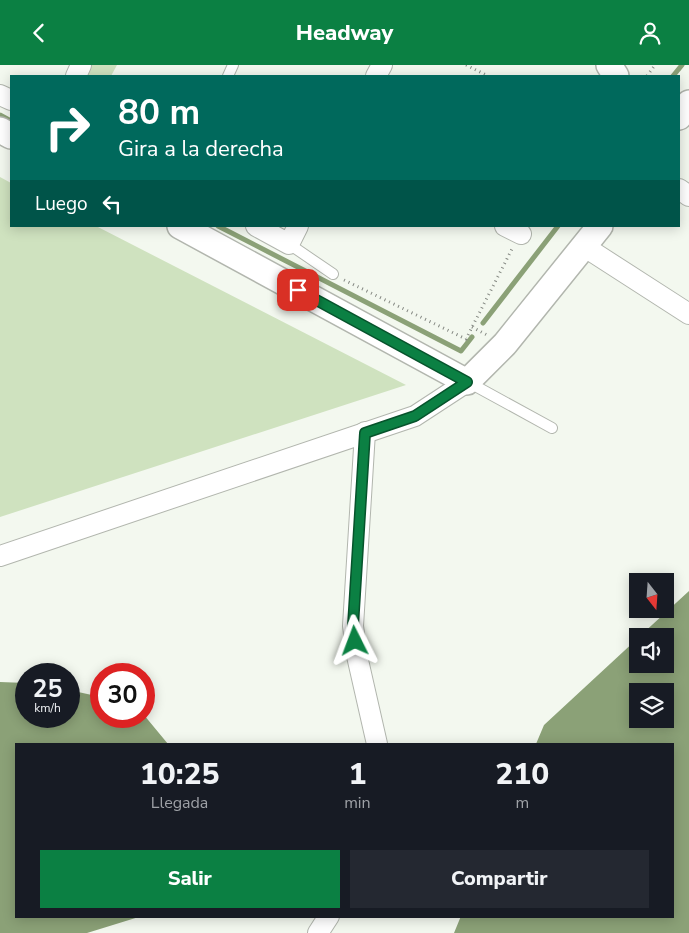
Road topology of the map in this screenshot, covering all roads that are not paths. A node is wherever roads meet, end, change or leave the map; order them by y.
1 (689, 103) edge
2 (680, 116) edge
3 (182, 227) edge
4 (260, 227) edge
5 (599, 227) edge
6 (294, 235) edge
7 (585, 247) junction
8 (333, 274) road end
9 (689, 314) edge
10 (467, 382) junction
11 (552, 428) dead end
12 (365, 433) junction
13 (0, 556) edge
14 (377, 743) edge
15 (327, 918) edge
16 (318, 933) edge

1 - 2 street
3 - 10 street
4 - 6 street
5 - 7 street
6 - 8 lane
7 - 9 street
7 - 10 street
10 - 11 lane
10 - 12 street
12 - 13 street
12 - 14 street
15 - 16 street

